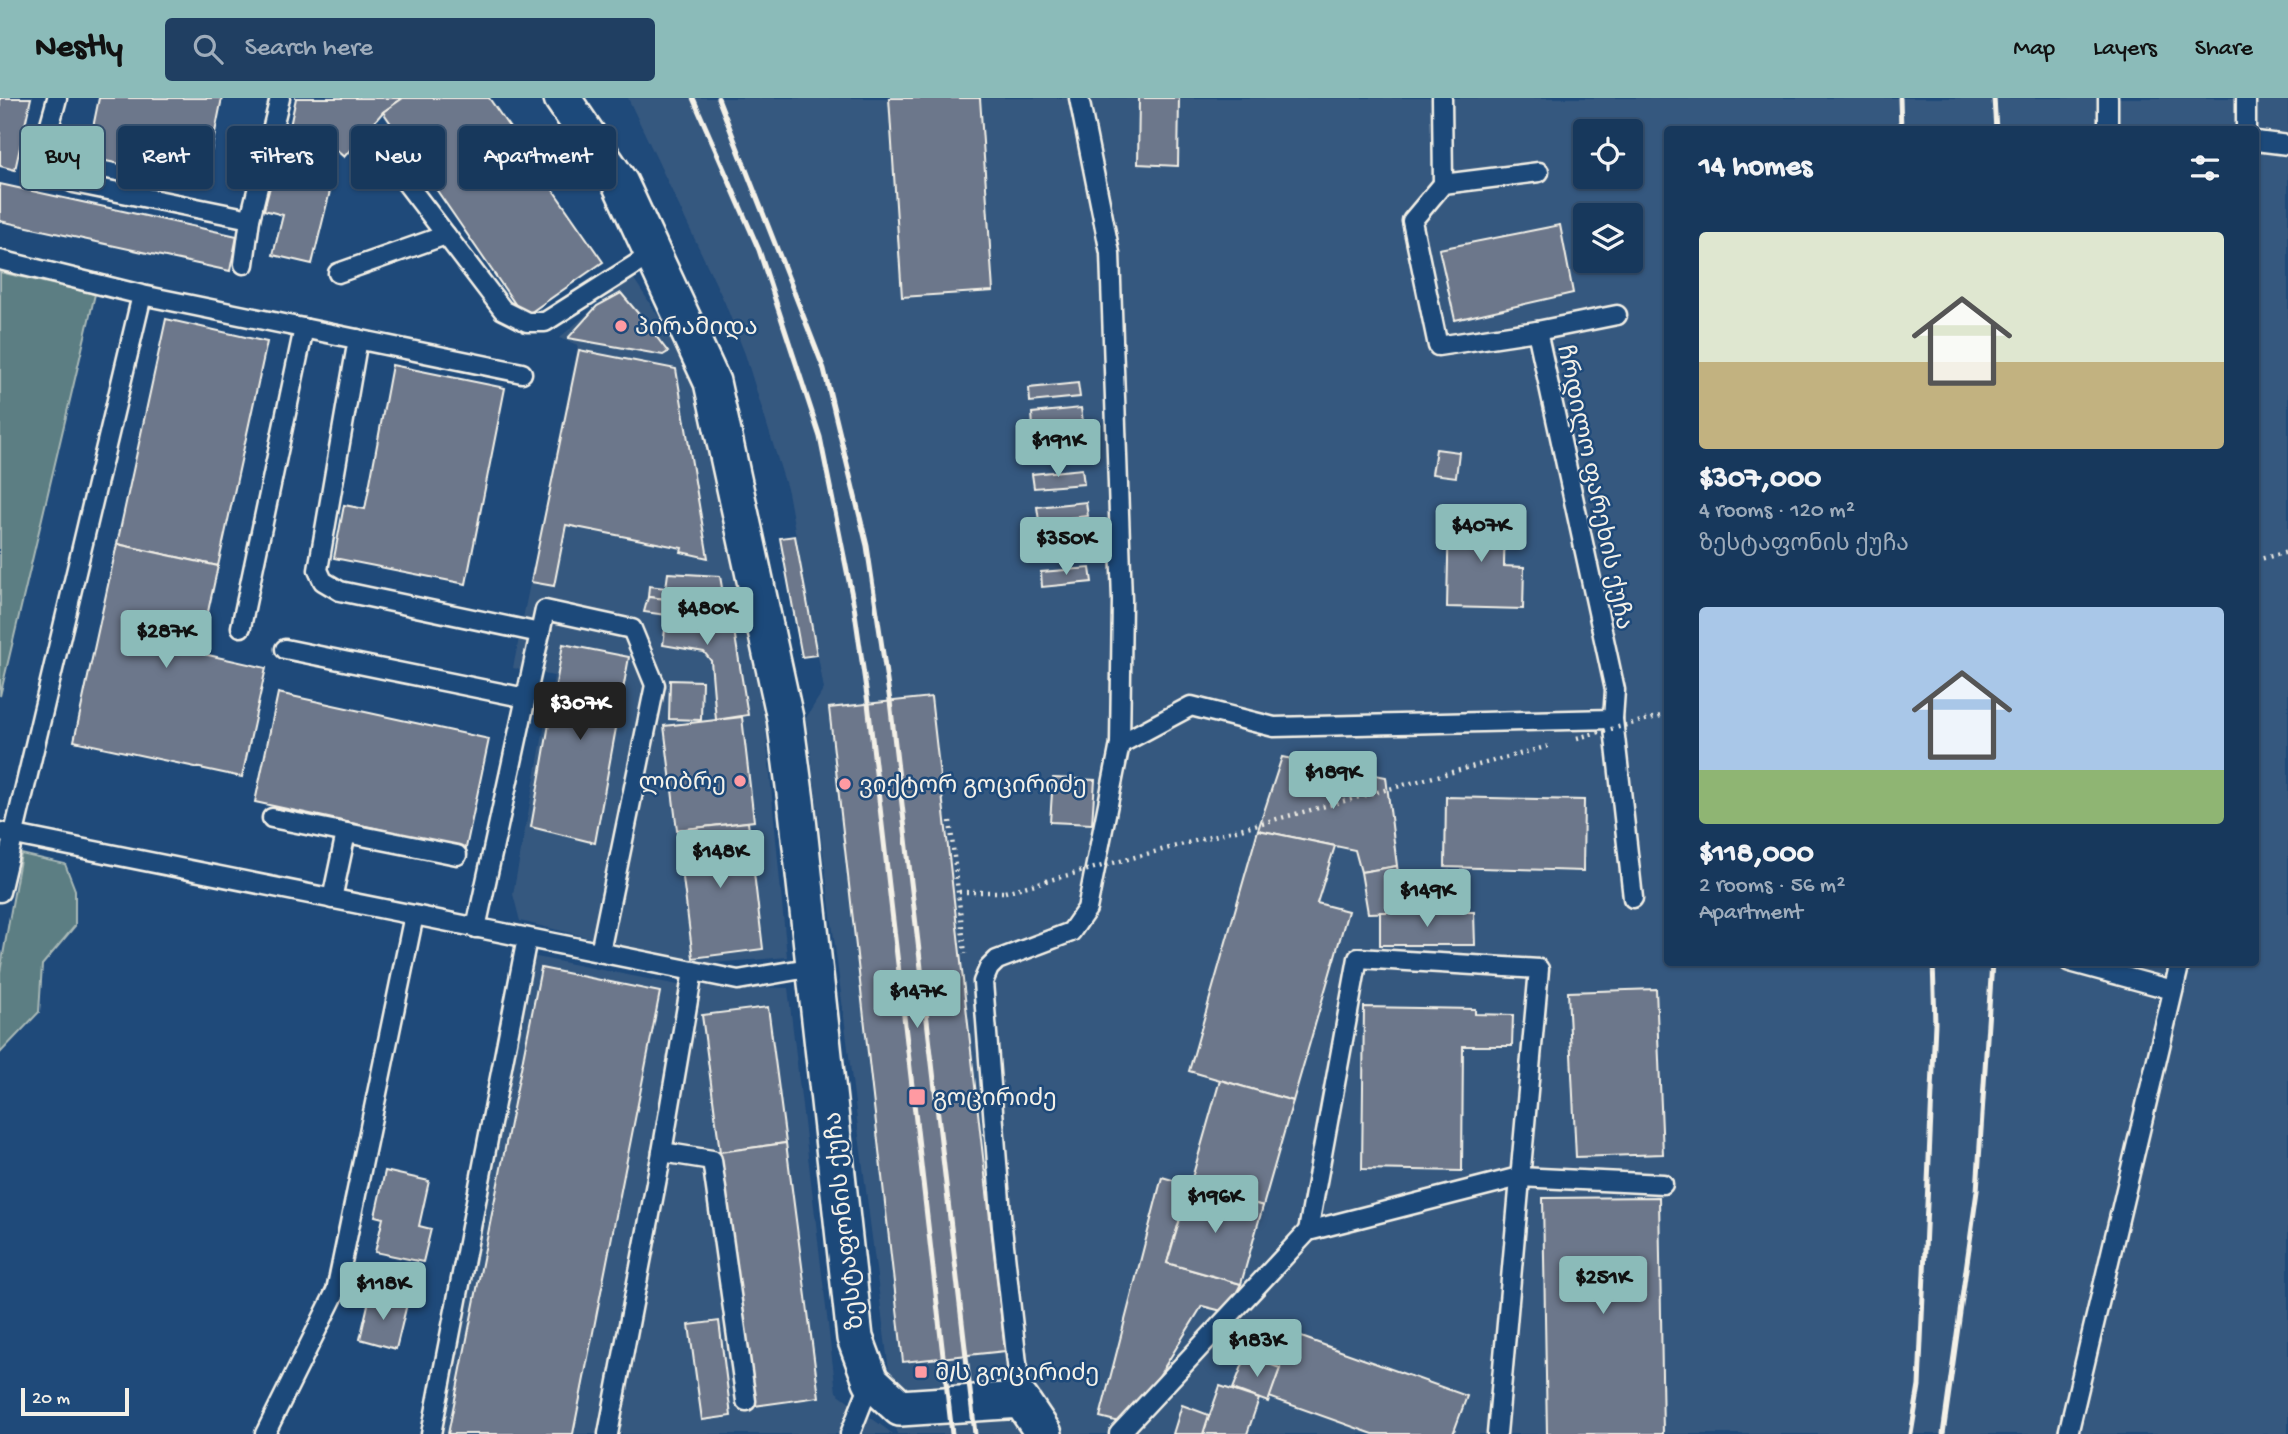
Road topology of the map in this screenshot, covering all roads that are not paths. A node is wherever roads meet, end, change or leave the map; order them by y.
1 (57, 98) edge
2 (279, 98) edge
3 (562, 98) edge
4 (1079, 98) edge
5 (1442, 98) edge
6 (2108, 98) edge
7 (2246, 98) edge
8 (2108, 126) edge
9 (2246, 126) edge
10 (2259, 141) edge
11 (2288, 145) edge
12 (1539, 172) dead end
13 (1443, 184) junction
14 (411, 189) edge
15 (250, 219) junction
16 (446, 234) junction
17 (652, 254) junction
18 (0, 260) edge
19 (244, 264) dead end
20 (338, 274) dead end
21 (142, 295) junction
22 (1617, 315) dead end
23 (304, 328) junction
24 (1537, 331) junction
25 (358, 339) junction
26 (522, 373) dead end
27 (241, 627) dead end
28 (540, 633) junction
29 (285, 649) dead end
30 (526, 698) junction
31 (1613, 719) junction
32 (1120, 744) junction
33 (272, 818) dead end
34 (7, 833) edge
35 (346, 833) junction
36 (457, 855) dead end
37 (0, 892) edge
38 (1633, 898) dead end
39 (332, 899) junction
40 (414, 915) junction
41 (475, 928) junction
42 (527, 938) junction
43 (600, 952) junction
44 (2085, 966) edge
45 (2178, 966) edge
46 (814, 967) junction
47 (694, 971) junction
48 (2173, 990) junction
49 (662, 1152) junction
50 (1519, 1177) junction
51 (1663, 1184) dead end
52 (1308, 1231) junction
53 (871, 1381) junction
54 (1021, 1399) junction
55 (746, 1401) dead end
56 (265, 1434) edge
57 (431, 1434) edge
58 (608, 1434) edge
59 (850, 1434) edge
60 (1044, 1434) edge
61 (1119, 1434) edge
62 (1497, 1434) edge
63 (2068, 1434) edge

1 - 15 lane
2 - 15 lane
3 - 17 street, ზესტაფონის ქუჩა
4 - 32 lane
5 - 13 lane
6 - 8 lane
7 - 9 lane
10 - 11 lane
12 - 13 lane
13 - 24 lane, ჩრდილო ფარეხის ქუჩა
14 - 16 lane
15 - 19 lane
16 - 17 lane
16 - 20 lane
17 - 46 street, ზესტაფონის ქუჩა
18 - 21 lane
21 - 23 lane
21 - 34 lane
22 - 24 lane
23 - 25 lane
23 - 27 lane
24 - 31 lane, ჩრდილო ფარეხის ქუჩა
25 - 26 lane
25 - 28 lane
28 - 30 lane
28 - 43 lane
29 - 30 lane
30 - 41 lane
31 - 32 lane
31 - 38 lane, ჩრდილო ფარეხის ქუჩა
32 - 54 lane
33 - 35 lane
34 - 37 lane
34 - 39 lane
35 - 36 lane
35 - 39 lane
39 - 40 lane
40 - 41 lane
40 - 56 lane
41 - 42 lane
42 - 43 lane
42 - 57 lane
43 - 47 lane
44 - 48 lane
45 - 48 lane
46 - 47 lane
46 - 53 street, ზესტაფონის ქუჩა
47 - 49 lane
48 - 63 lane
49 - 55 lane
49 - 58 lane
50 - 51 lane
50 - 52 lane
50 - 52 lane
50 - 62 lane
52 - 61 lane
53 - 54 street, ზესტაფონის ქუჩა
53 - 59 lane
54 - 60 street

